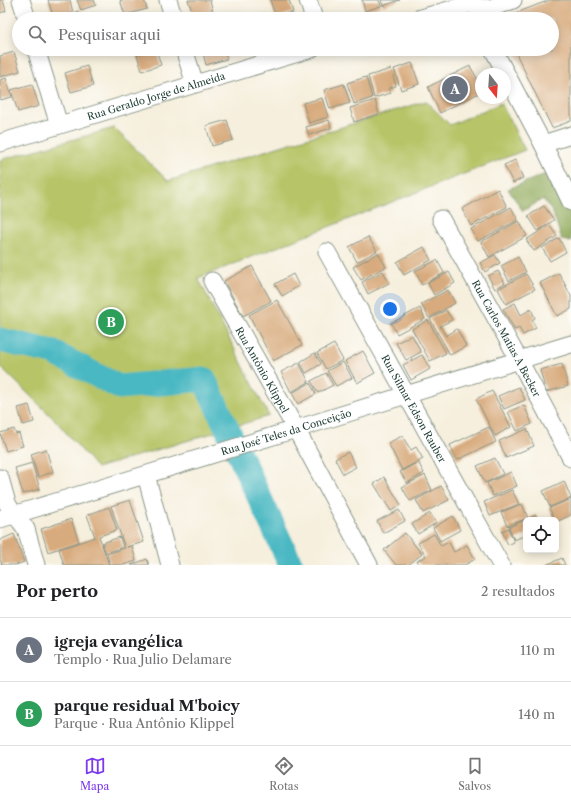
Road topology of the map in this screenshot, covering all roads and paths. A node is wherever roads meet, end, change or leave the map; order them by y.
1 (21, 0) edge
2 (168, 0) edge
3 (308, 0) edge
4 (513, 0) edge
5 (472, 8) edge
6 (25, 12) edge
7 (172, 12) edge
8 (312, 12) edge
9 (452, 12) edge
10 (38, 56) edge
11 (186, 56) edge
12 (288, 56) edge
13 (497, 56) edge
14 (195, 84) junction
15 (59, 125) junction
16 (571, 135) edge
17 (0, 143) edge
18 (543, 144) junction
19 (571, 202) edge
20 (441, 219) dead end
21 (327, 252) dead end
22 (212, 281) dead end
23 (571, 344) edge
24 (519, 360) junction
25 (406, 395) junction
26 (296, 429) junction
27 (571, 458) edge
28 (146, 475) junction
29 (0, 478) edge
30 (7, 516) edge
31 (36, 565) edge
32 (170, 565) edge
33 (369, 565) edge
34 (501, 565) edge

1 - 6 street
2 - 7 street
3 - 8 street
4 - 5 street
5 - 9 street
10 - 15 street
11 - 14 street
12 - 14 street, Rua Geraldo Jorge de Almeida
13 - 18 street
14 - 15 street, Rua Geraldo Jorge de Almeida
15 - 17 street, Rua Geraldo Jorge de Almeida
16 - 18 street
18 - 19 street
20 - 24 street, Rua Carlos Matias A Becker
21 - 25 street, Rua Silmar Edson Rauber
22 - 26 street, Rua Antônio Klippel
23 - 24 street, Rua José Teles da Conceição
24 - 25 street, Rua José Teles da Conceição
24 - 27 street, Rua Carlos Matias A Becker
25 - 26 street, Rua José Teles da Conceição
25 - 34 street, Rua Silmar Edson Rauber
26 - 28 street, Rua José Teles da Conceição
26 - 33 street, Rua Antônio Klippel
28 - 30 street, Rua José Teles da Conceição
28 - 32 street
29 - 30 street
30 - 31 street

